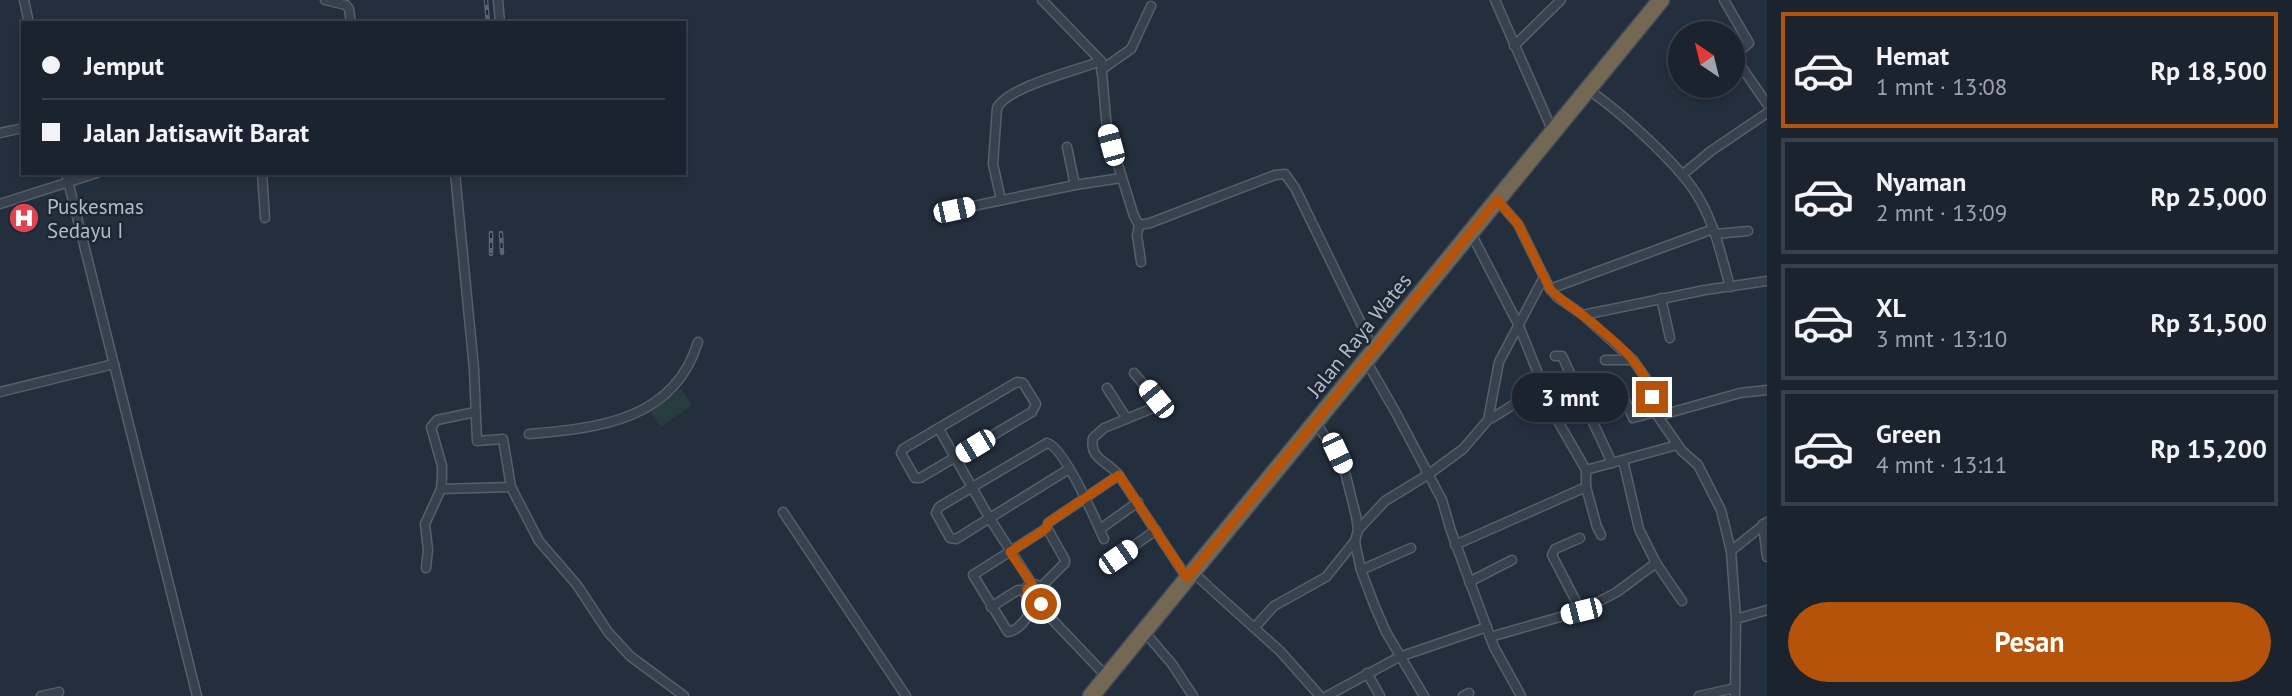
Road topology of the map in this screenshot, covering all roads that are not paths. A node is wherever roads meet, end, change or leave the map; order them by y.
1 (24, 0) edge
2 (325, 0) edge
3 (498, 0) edge
4 (1042, 0) edge
5 (1495, 0) edge
6 (1561, 0) edge
7 (1661, 0) edge
8 (1670, 0) edge
9 (1724, 0) edge
10 (1151, 6) dead end
11 (29, 21) edge
12 (351, 21) edge
13 (499, 21) edge
14 (1514, 46) junction
15 (1101, 65) junction
16 (1767, 87) edge
17 (1593, 93) junction
18 (1758, 93) junction
19 (1767, 104) edge
20 (1767, 113) edge
21 (21, 128) edge
22 (1553, 132) junction
23 (0, 133) edge
24 (1067, 147) dead end
25 (85, 175) edge
26 (262, 175) edge
27 (455, 175) edge
28 (1682, 175) junction
29 (68, 178) edge
30 (1121, 178) junction
31 (1074, 185) junction
32 (1001, 200) junction
33 (1499, 202) junction
34 (0, 204) edge
35 (954, 210) dead end
36 (265, 218) dead end
37 (1139, 225) junction
38 (1714, 232) junction
39 (1748, 232) dead end
40 (1474, 239) junction
41 (1141, 262) dead end
42 (1544, 277) junction
43 (1767, 281) edge
44 (1730, 287) junction
45 (1550, 289) junction
46 (1661, 298) junction
47 (1583, 315) junction
48 (1519, 326) junction
49 (1670, 338) dead end
50 (698, 342) dead end
51 (1374, 350) junction
52 (1555, 356) dead end
53 (1605, 360) dead end
54 (1633, 360) junction
55 (114, 364) junction
56 (1369, 366) junction
57 (1135, 373) dead end
58 (1542, 387) junction
59 (1107, 388) dead end
60 (1767, 390) edge
61 (0, 392) edge
62 (1625, 400) dead end
63 (1583, 402) junction
64 (475, 412) junction
65 (1657, 414) junction
66 (1555, 416) junction
67 (1127, 419) junction
68 (1488, 420) junction
69 (1319, 428) junction
70 (939, 429) junction
71 (529, 434) dead end
72 (1677, 445) junction
73 (956, 458) junction
74 (1623, 460) junction
75 (1612, 463) junction
76 (1069, 469) junction
77 (1586, 470) junction
78 (1429, 474) junction
79 (1119, 475) junction
80 (511, 487) junction
81 (972, 487) junction
82 (1586, 487) junction
83 (441, 489) junction
84 (1086, 499) junction
85 (1138, 502) junction
86 (783, 512) dead end
87 (990, 519) junction
88 (1765, 523) edge
89 (1102, 527) dead end
90 (1047, 528) junction
91 (1156, 530) junction
92 (1358, 530) junction
93 (1601, 535) dead end
94 (1580, 538) dead end
95 (1104, 539) dead end
96 (1355, 541) junction
97 (1455, 545) junction
98 (1411, 548) dead end
99 (1731, 551) junction
100 (1010, 552) junction
101 (1118, 557) dead end
102 (1767, 558) edge
103 (1512, 560) dead end
104 (1657, 563) junction
105 (426, 568) dead end
106 (1361, 570) junction
107 (1201, 582) junction
108 (1469, 582) junction
109 (1034, 592) junction
110 (1682, 601) dead end
111 (991, 607) junction
112 (1767, 610) edge
113 (1581, 611) junction
114 (1736, 619) junction
115 (1255, 627) junction
116 (1487, 627) junction
117 (1148, 636) junction
118 (1490, 636) junction
119 (1399, 657) junction
120 (1367, 673) junction
121 (1107, 676) junction
122 (59, 692) dead end
123 (1735, 692) edge
124 (1319, 695) edge
125 (41, 696) edge
126 (197, 696) edge
127 (684, 696) edge
128 (906, 696) edge
129 (1091, 696) edge
130 (1100, 696) edge
131 (1193, 696) edge
132 (1380, 696) edge
133 (1423, 696) edge
134 (1521, 696) edge
135 (1699, 696) edge

1 - 11 street
2 - 12 street
3 - 13 street
4 - 15 street
5 - 14 street
6 - 14 street
7 - 22 highway, Jalan Raya Wates
8 - 17 highway, Jalan Raya Wates
9 - 18 street
10 - 15 street
14 - 22 street
15 - 30 street
15 - 32 street
16 - 18 street
17 - 28 street
17 - 33 highway, Jalan Raya Wates
18 - 19 street
20 - 28 street
21 - 23 street
22 - 33 highway, Jalan Raya Wates
24 - 31 street
25 - 29 street
26 - 36 street
27 - 64 street
28 - 38 street
29 - 34 street
29 - 55 street
30 - 31 street
30 - 37 street
31 - 32 street
32 - 35 street
33 - 40 highway, Jalan Raya Wates
33 - 42 street
33 - 51 highway, Jalan Raya Wates
37 - 41 street
37 - 51 street
38 - 39 street
38 - 44 street
38 - 45 street
40 - 48 street
40 - 56 highway, Jalan Raya Wates
42 - 45 street
42 - 48 street
43 - 44 street
44 - 46 street
45 - 47 street
46 - 47 street
46 - 49 street
47 - 54 street
48 - 58 street
48 - 68 street
50 - 71 street
51 - 107 highway, Jalan Raya Wates
52 - 63 street
53 - 54 street
54 - 65 street
55 - 61 street
55 - 126 street
56 - 69 highway, Jalan Raya Wates
56 - 78 street
57 - 67 street
58 - 66 street
58 - 68 street
59 - 67 street
60 - 65 street
62 - 65 street
63 - 66 street
63 - 75 street
64 - 80 street
64 - 83 street
65 - 72 street
66 - 77 street
67 - 79 street
68 - 78 street
69 - 92 street
69 - 107 highway, Jalan Raya Wates
70 - 73 street
70 - 73 street
70 - 73 street
72 - 74 street
72 - 99 street
73 - 81 street
74 - 75 street
74 - 104 street
75 - 77 street
76 - 81 street
76 - 84 street
76 - 87 street
77 - 82 street
78 - 92 street
78 - 97 street
79 - 84 street
79 - 85 street
80 - 83 street
80 - 127 street
81 - 87 street
81 - 87 street
82 - 93 street
82 - 97 street
83 - 105 street
84 - 90 street
84 - 95 street
85 - 89 street
85 - 91 street
86 - 128 street
87 - 100 street
88 - 99 street
88 - 102 street
90 - 100 street
90 - 109 street
91 - 101 street
91 - 107 street
92 - 96 street
94 - 113 street
96 - 106 street
96 - 115 street
97 - 108 street
98 - 106 street
99 - 114 street
100 - 109 street
100 - 111 street
103 - 108 street
104 - 110 street
104 - 113 street
106 - 119 street
107 - 115 street
107 - 117 highway, Jalan Raya Wates
107 - 121 highway, Jalan Raya Wates
108 - 116 street
109 - 111 street
109 - 111 street
109 - 121 street
112 - 114 street
113 - 118 street
114 - 123 street
115 - 124 street
116 - 118 street
116 - 119 street
117 - 130 highway, Jalan Raya Wates
117 - 131 street
118 - 134 street
119 - 120 street
119 - 133 street
120 - 124 street
120 - 132 street
121 - 129 highway, Jalan Raya Wates
122 - 125 street
123 - 135 street

